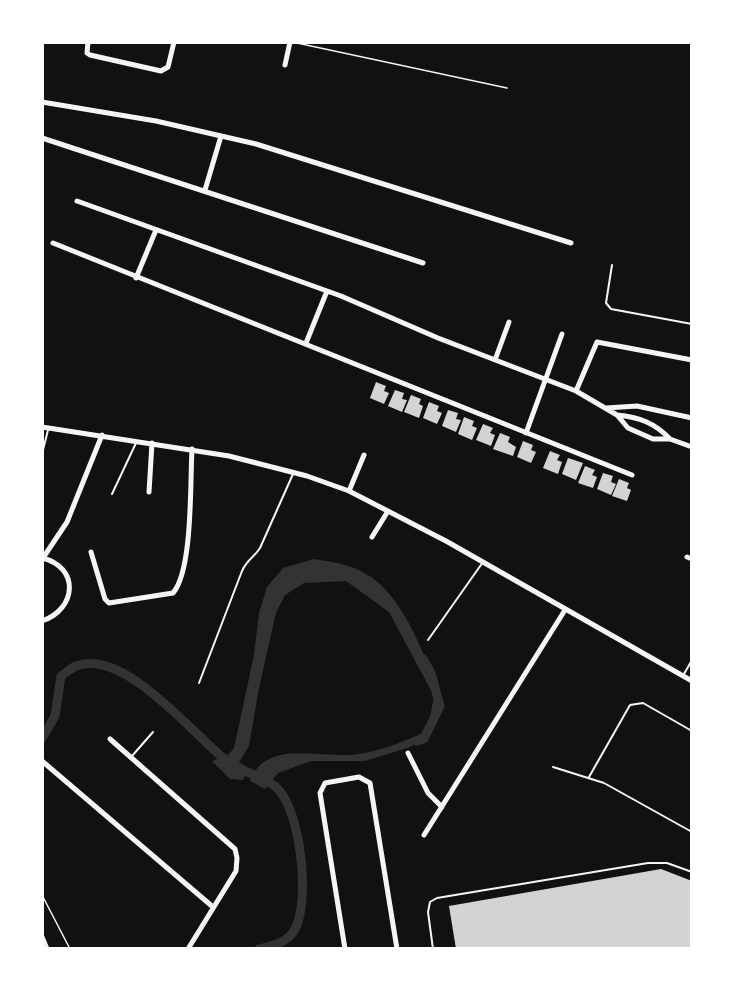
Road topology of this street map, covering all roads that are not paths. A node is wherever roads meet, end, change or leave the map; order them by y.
1 (88, 42) edge
2 (174, 42) edge
3 (292, 42) edge
4 (285, 65) dead end
5 (42, 102) edge
6 (221, 136) junction
7 (42, 138) edge
8 (205, 190) junction
9 (77, 201) dead end
10 (156, 230) junction
11 (53, 243) dead end
12 (571, 243) dead end
13 (423, 262) dead end
14 (612, 265) dead end
15 (136, 278) junction
16 (327, 291) junction
17 (508, 322) dead end
18 (692, 324) edge
19 (562, 334) dead end
20 (306, 344) junction
21 (495, 360) junction
22 (692, 360) edge
23 (545, 378) junction
24 (576, 391) junction
25 (606, 408) junction
26 (616, 415) junction
27 (692, 418) edge
28 (45, 427) edge
29 (526, 433) junction
30 (102, 435) junction
31 (670, 439) junction
32 (137, 440) junction
33 (152, 443) junction
34 (692, 447) edge
35 (192, 449) junction
36 (42, 454) edge
37 (364, 455) dead end
38 (293, 472) junction
39 (632, 475) dead end
40 (349, 491) junction
41 (149, 492) dead end
42 (112, 494) dead end
43 (388, 511) junction
44 (372, 537) dead end
45 (92, 552) dead end
46 (42, 558) edge
47 (483, 562) junction
48 (565, 610) junction
49 (42, 621) edge
50 (428, 640) dead end
51 (692, 660) edge
52 (682, 676) junction
53 (692, 681) edge
54 (199, 683) dead end
55 (692, 731) edge
56 (153, 732) dead end
57 (110, 739) dead end
58 (408, 753) dead end
59 (130, 758) junction
60 (42, 761) edge
61 (553, 767) dead end
62 (590, 777) junction
63 (442, 807) junction
64 (692, 832) edge
65 (424, 836) dead end
66 (692, 872) edge
67 (213, 907) junction
68 (42, 938) edge
69 (47, 949) edge
70 (188, 949) edge
71 (345, 949) edge
72 (397, 949) edge
73 (433, 949) edge

1 - 2 street
3 - 4 street
5 - 6 street
6 - 8 street
6 - 12 street
7 - 8 street
8 - 13 street
9 - 10 street
10 - 15 street
10 - 16 street
11 - 15 street
14 - 18 lane
15 - 20 street
16 - 20 street
16 - 21 street
17 - 21 street
19 - 23 street
20 - 29 street
21 - 23 street
22 - 24 street
23 - 24 street
23 - 29 street
24 - 25 street
25 - 26 street
25 - 27 street
26 - 31 street
26 - 31 street
28 - 30 street
28 - 36 lane
29 - 39 street
30 - 32 street
30 - 46 street
31 - 34 street
32 - 33 street
32 - 42 lane
33 - 35 street
33 - 41 street
35 - 38 street
35 - 45 street
37 - 40 street
38 - 40 street
38 - 54 lane
40 - 43 street
43 - 44 street
43 - 47 street
46 - 49 street
47 - 48 street
47 - 50 lane
48 - 52 street
48 - 63 street
51 - 52 lane
52 - 53 street
55 - 62 lane
56 - 59 lane
57 - 59 street
58 - 63 street
59 - 67 street
60 - 67 street
61 - 62 lane
62 - 64 lane
63 - 65 street
66 - 73 lane
67 - 70 street
68 - 69 street
71 - 72 street

